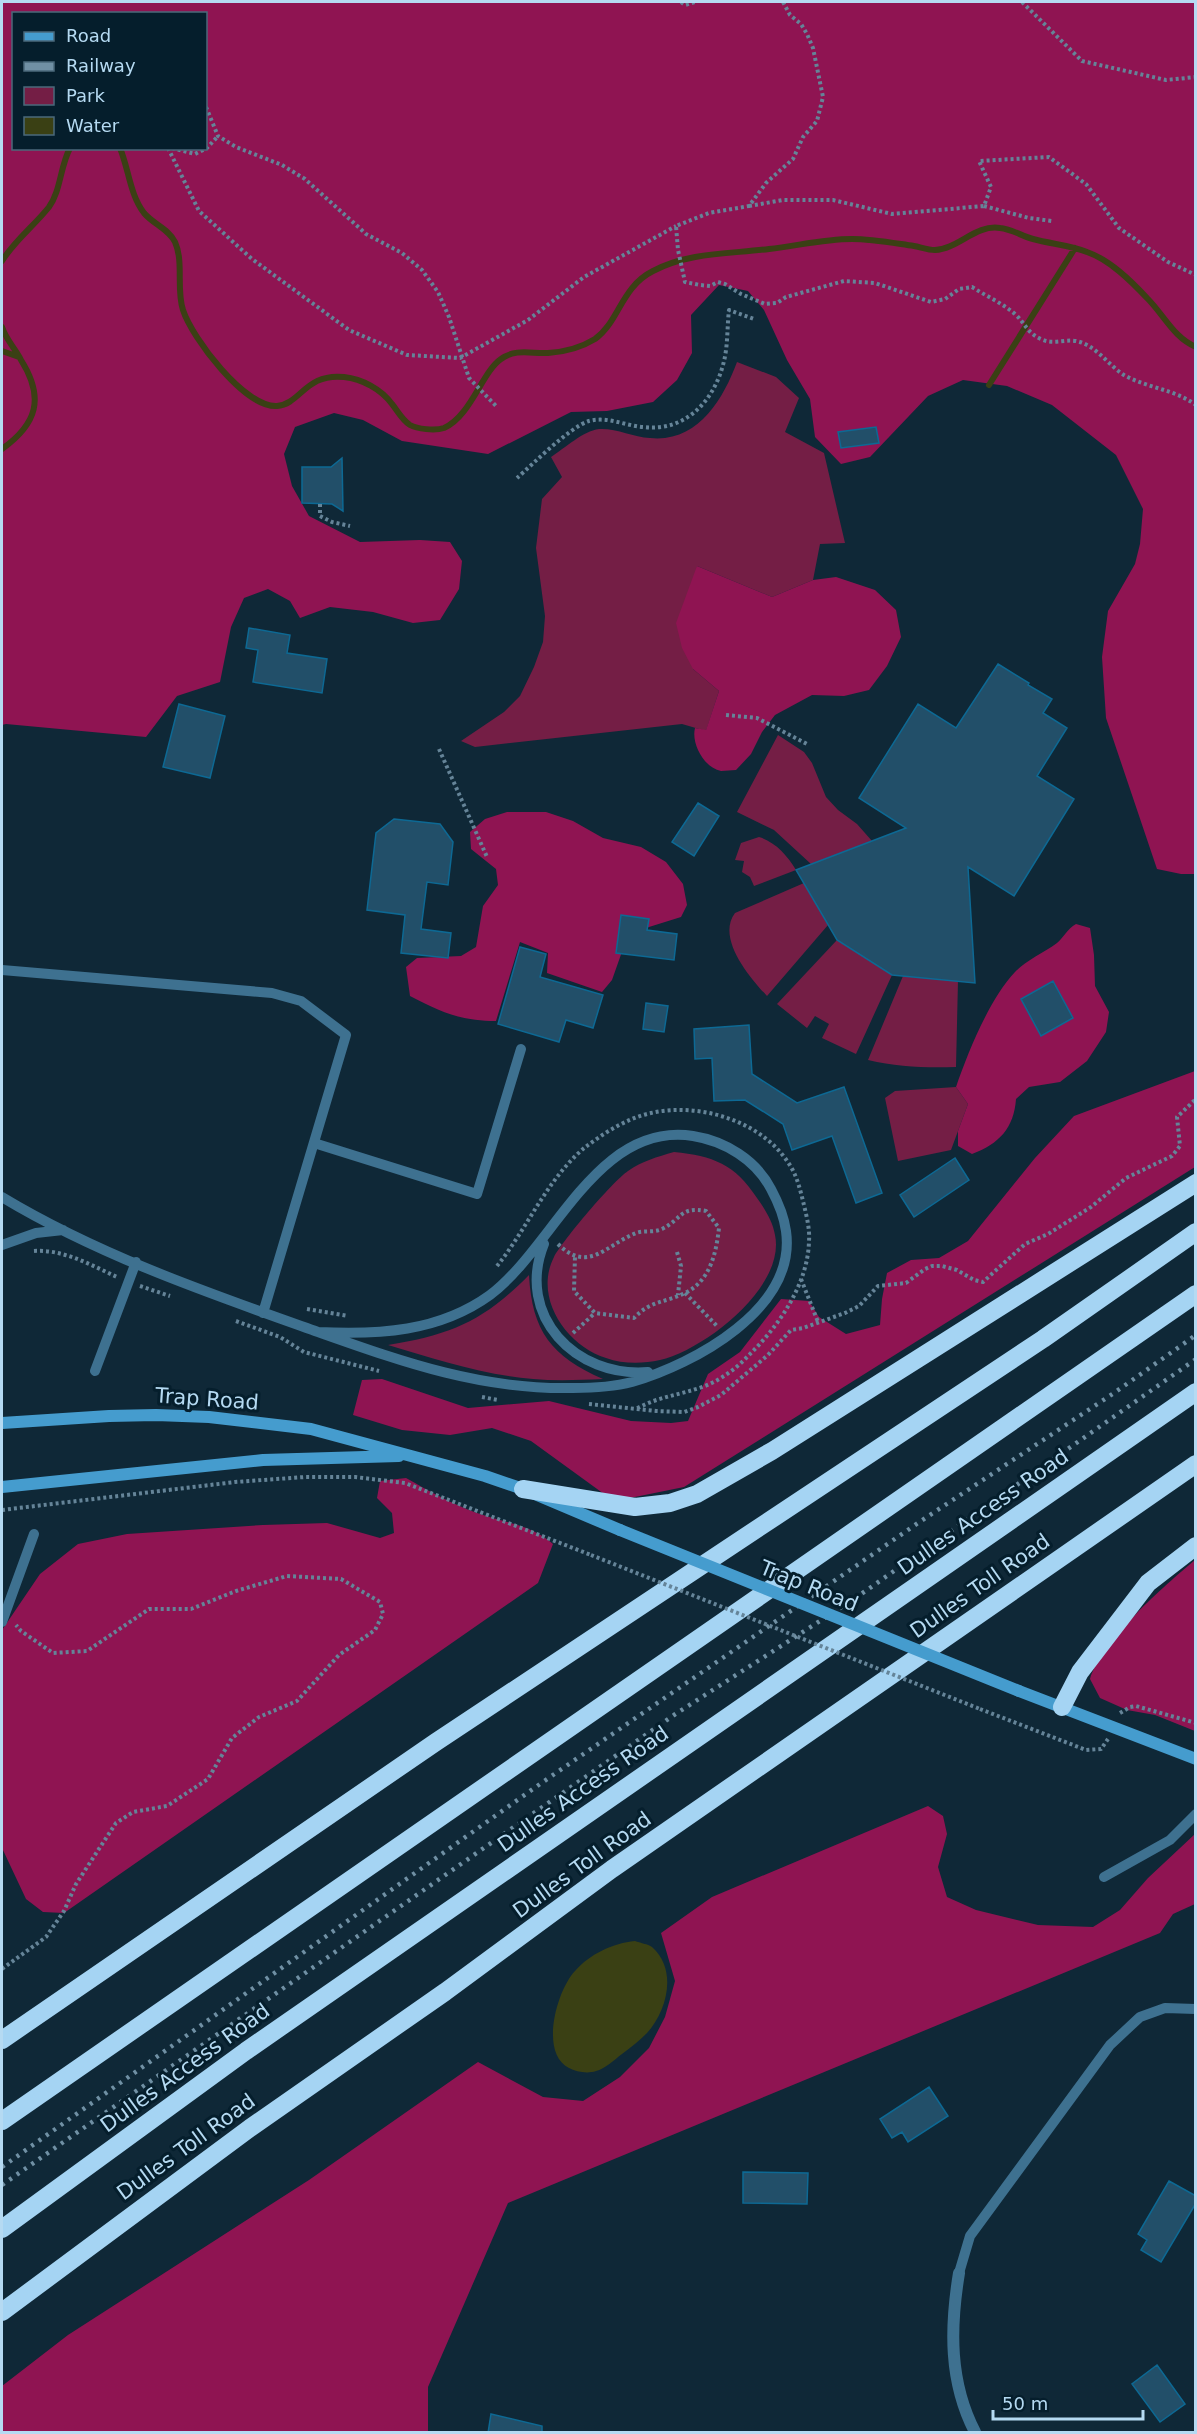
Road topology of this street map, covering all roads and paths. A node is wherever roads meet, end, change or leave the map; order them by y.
1 (681, 2) edge
2 (695, 2) edge
3 (783, 2) edge
4 (1022, 2) edge
5 (1196, 77) edge
6 (207, 109) edge
7 (218, 136) junction
8 (207, 148) edge
9 (171, 150) edge
10 (178, 150) edge
11 (203, 150) edge
12 (749, 206) junction
13 (984, 206) junction
14 (1052, 220) dead end
15 (676, 226) junction
16 (1196, 275) edge
17 (754, 319) dead end
18 (460, 358) junction
19 (1196, 405) edge
20 (496, 406) dead end
21 (517, 478) dead end
22 (320, 504) dead end
23 (350, 526) dead end
24 (726, 715) dead end
25 (809, 745) dead end
26 (439, 749) dead end
27 (487, 857) dead end
28 (2, 970) edge
29 (521, 1049) dead end
30 (649, 1113) dead end
31 (314, 1143) junction
32 (1196, 1183) edge
33 (2, 1197) edge
34 (63, 1230) junction
35 (549, 1231) junction
36 (1196, 1232) edge
37 (2, 1245) edge
38 (30, 1251) dead end
39 (677, 1252) dead end
40 (575, 1256) junction
41 (136, 1262) junction
42 (490, 1272) dead end
43 (801, 1279) dead end
44 (127, 1282) junction
45 (685, 1293) junction
46 (1196, 1294) edge
47 (678, 1295) junction
48 (307, 1309) dead end
49 (263, 1313) junction
50 (595, 1313) junction
51 (359, 1317) dead end
52 (818, 1322) dead end
53 (318, 1332) junction
54 (727, 1337) junction
55 (562, 1343) junction
56 (95, 1371) dead end
57 (660, 1371) junction
58 (1196, 1392) edge
59 (2, 1423) edge
60 (406, 1456) junction
61 (1196, 1464) edge
62 (2, 1487) edge
63 (523, 1489) junction
64 (2, 1510) edge
65 (34, 1534) dead end
66 (1196, 1546) edge
67 (4, 1616) edge
68 (1062, 1707) junction
69 (980, 1709) dead end
70 (1196, 1759) edge
71 (1196, 1814) edge
72 (1104, 1877) dead end
73 (2, 1969) edge
74 (1196, 2009) edge
75 (2, 2040) edge
76 (2, 2121) edge
77 (2, 2229) edge
78 (959, 2273) joint
79 (2, 2312) edge
80 (975, 2433) edge

1 - 2 path
3 - 12 path
4 - 5 path
6 - 7 path
7 - 8 path
7 - 18 path
9 - 18 path
10 - 11 path
12 - 13 path
12 - 15 path
13 - 14 path
13 - 16 path
15 - 18 path
15 - 19 path
17 - 21 path
18 - 20 path
22 - 23 path
24 - 25 path
26 - 27 path
28 - 31 lane
29 - 31 lane
30 - 42 path
31 - 49 lane
32 - 63 highway
33 - 34 lane
34 - 37 lane
34 - 41 lane
35 - 40 path
35 - 53 lane
35 - 54 lane
35 - 55 lane
36 - 75 highway
38 - 44 path
39 - 47 path
40 - 45 path
40 - 50 path
41 - 44 lane
41 - 49 lane
43 - 52 path
44 - 56 lane
45 - 47 path
45 - 54 path
46 - 76 highway
47 - 50 path
48 - 51 path
49 - 53 lane
50 - 55 path
53 - 57 lane
54 - 57 lane
55 - 57 lane
58 - 77 highway, Dulles Access Road
59 - 60 main road, Trap Road
60 - 62 main road, Trap Road
60 - 63 main road, Trap Road
61 - 79 highway, Dulles Toll Road
63 - 68 main road, Trap Road, bridge
64 - 69 path, bridge
65 - 67 lane
66 - 68 highway
67 - 73 path
68 - 70 main road, Trap Road
71 - 72 lane
74 - 78 lane
78 - 80 street

